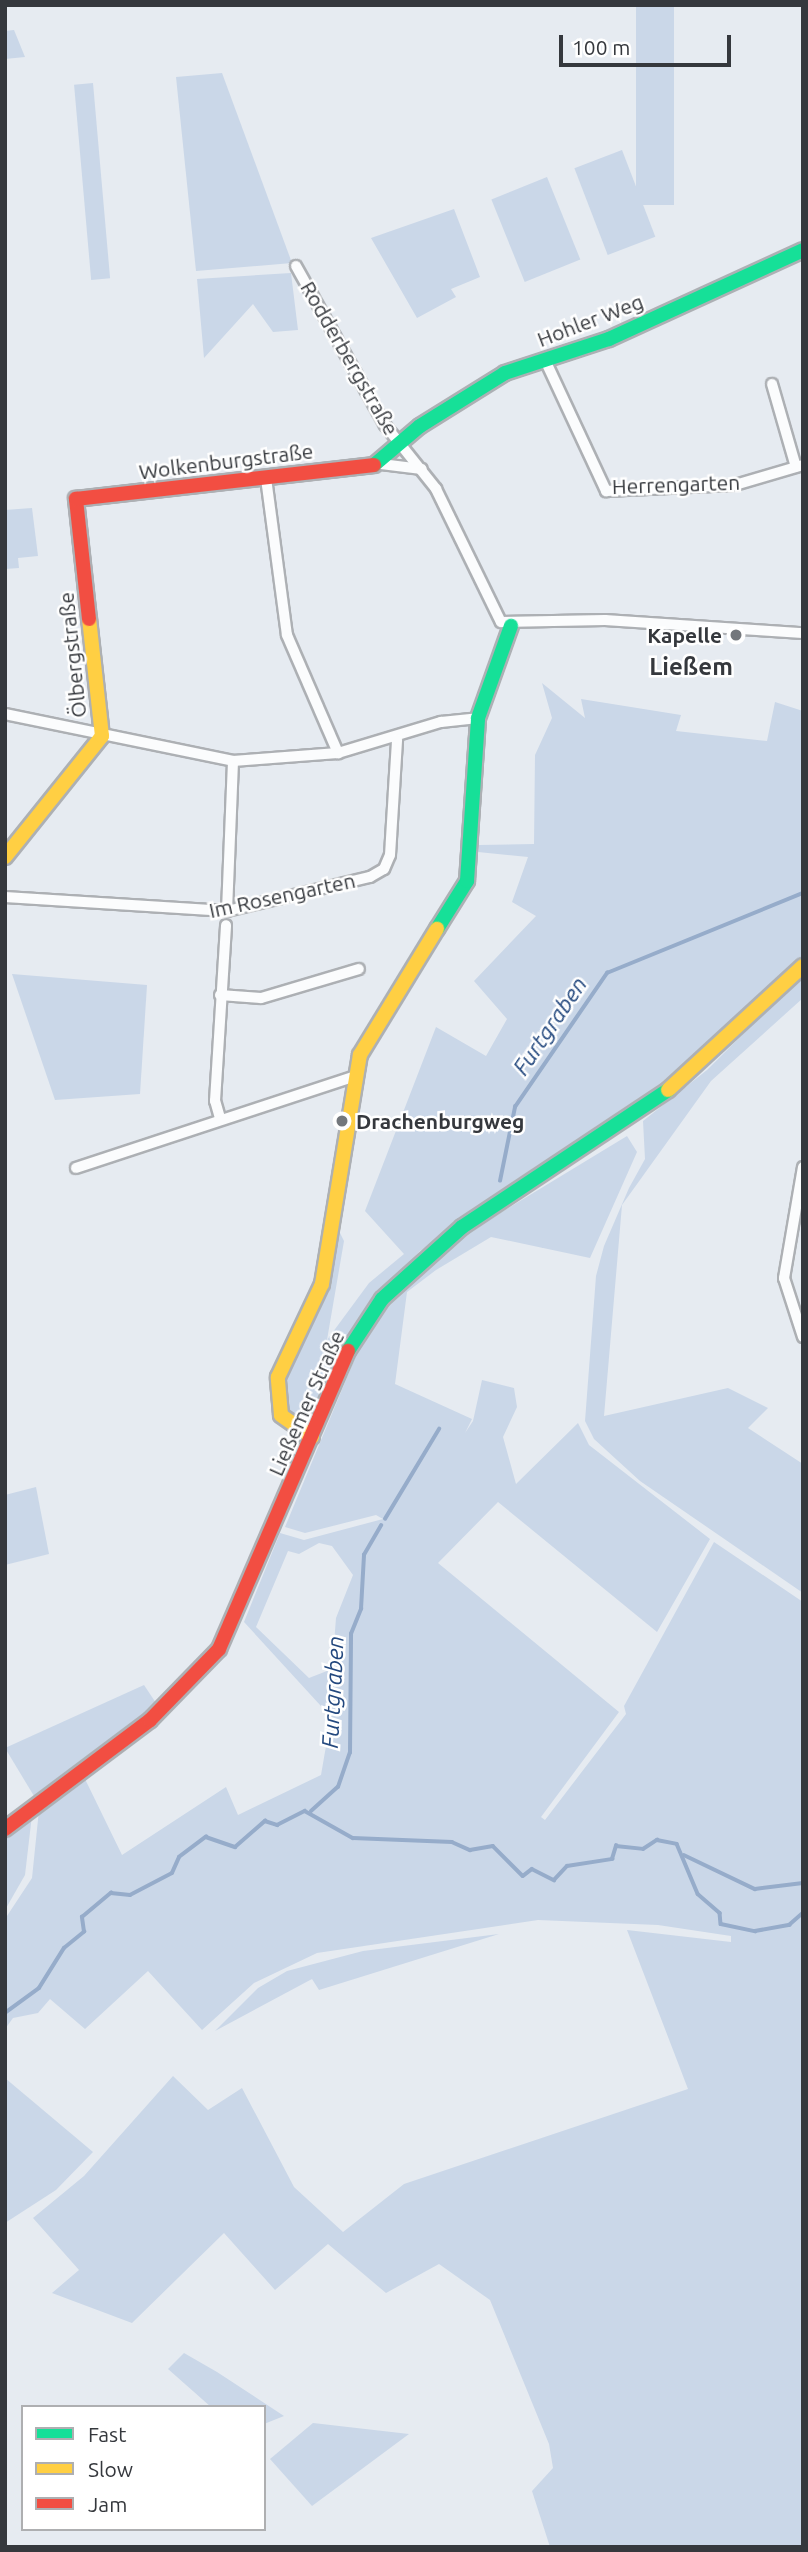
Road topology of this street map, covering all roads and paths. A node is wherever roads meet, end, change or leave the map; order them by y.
1 (803, 250) edge
2 (296, 266) dead end
3 (545, 360) junction
4 (772, 384) dead end
5 (399, 441) junction
6 (381, 464) junction
7 (799, 466) edge
8 (422, 468) junction
9 (266, 478) junction
10 (76, 499) joint
11 (511, 626) junction
12 (803, 633) edge
13 (5, 714) edge
14 (478, 718) junction
15 (102, 736) junction
16 (397, 739) junction
17 (338, 753) junction
18 (233, 761) junction
19 (5, 858) edge
20 (5, 897) edge
21 (227, 911) junction
22 (226, 925) dead end
23 (803, 966) edge
24 (359, 969) dead end
25 (220, 995) junction
26 (356, 1076) junction
27 (220, 1118) junction
28 (803, 1167) edge
29 (76, 1168) dead end
30 (803, 1337) edge
31 (312, 1437) junction
32 (5, 1829) edge

1 - 3 street, Hohler Weg
2 - 5 street, Rodderbergstraße
3 - 5 street, Hohler Weg
3 - 7 street, Herrengarten
4 - 7 street
5 - 6 street
5 - 8 street, Rodderbergstraße
6 - 8 street, Wolkenburgstraße
6 - 9 street, Wolkenburgstraße
8 - 11 street, Rodderbergstraße
9 - 10 street, Wolkenburgstraße
9 - 17 street
10 - 15 street, Ölbergstraße
11 - 12 street
11 - 14 street
13 - 15 street
14 - 16 street
14 - 26 street
15 - 18 street
15 - 19 street, Ölbergstraße
16 - 17 street
16 - 21 street, Im Rosengarten
17 - 18 street
18 - 21 street
20 - 21 street, Im Rosengarten
22 - 25 street
23 - 31 street, Ließemer Straße
24 - 25 street
25 - 27 street
26 - 27 street
26 - 31 street
27 - 29 street
28 - 30 street
31 - 32 street, Ließemer Straße

